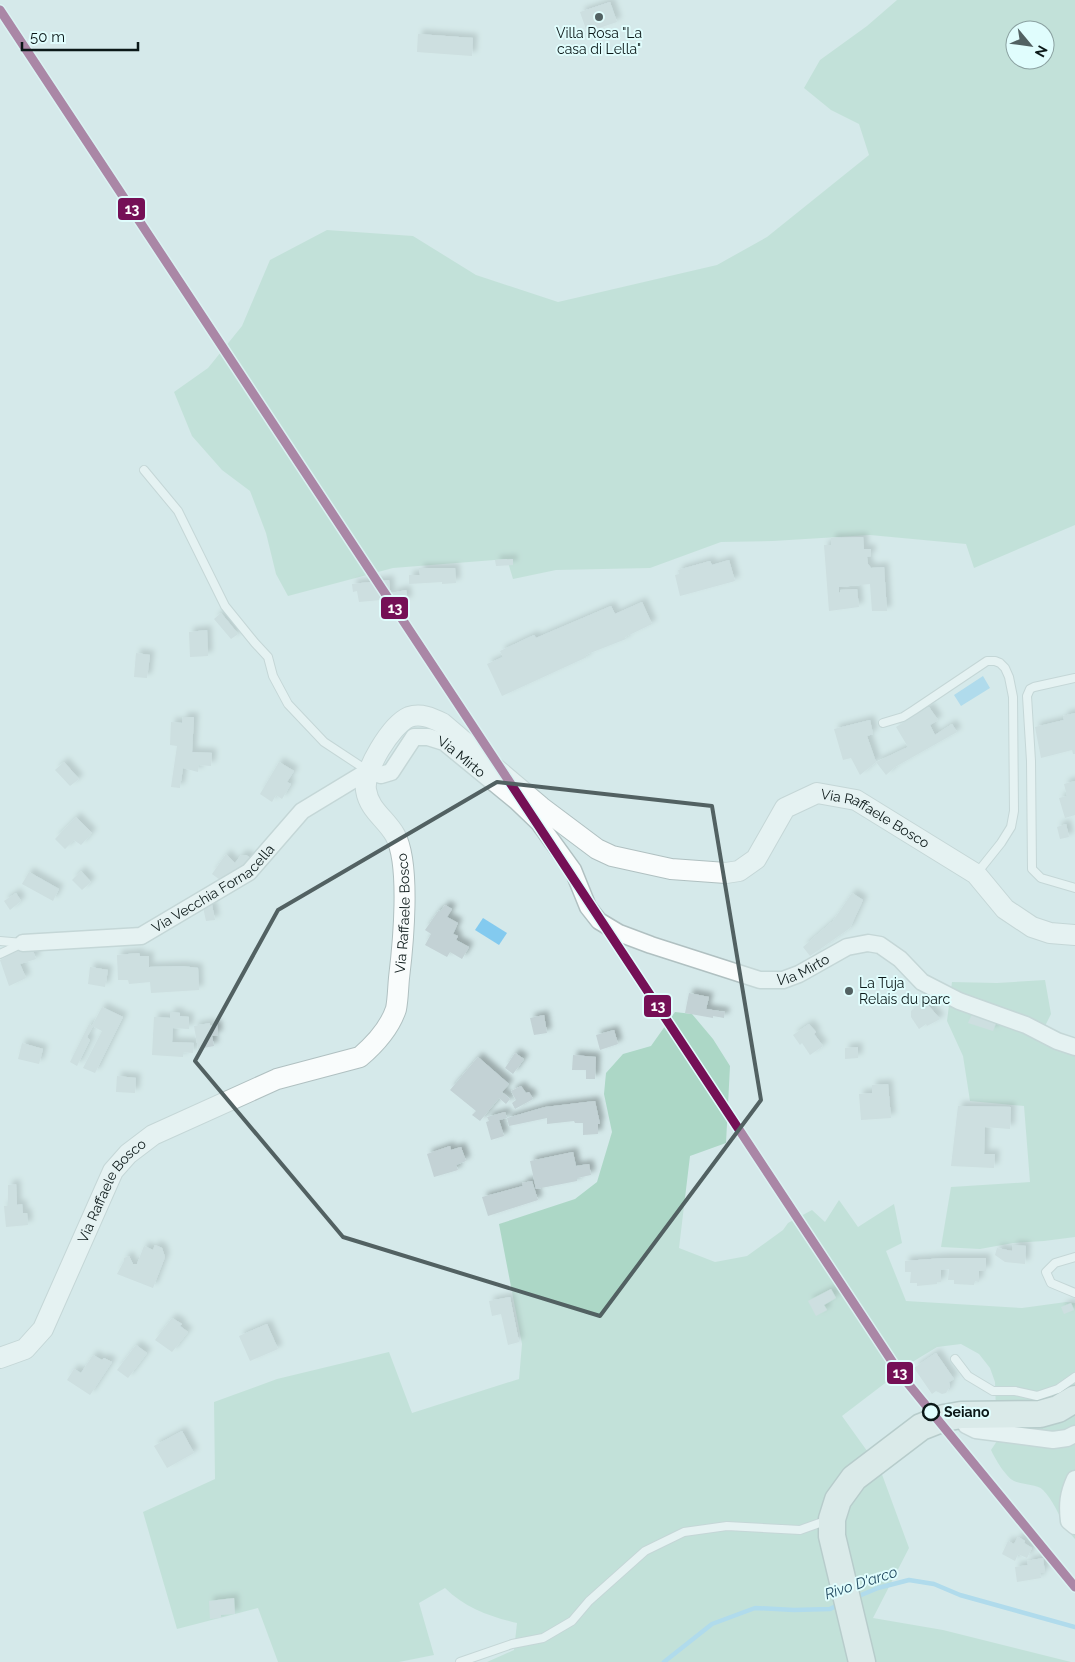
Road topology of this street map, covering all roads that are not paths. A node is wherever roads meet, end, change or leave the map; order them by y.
1 (144, 470) dead end
2 (1075, 678) edge
3 (883, 724) dead end
4 (368, 772) junction
5 (976, 874) junction
6 (1075, 888) edge
7 (1075, 935) edge
8 (0, 941) edge
9 (23, 943) junction
10 (0, 954) edge
11 (1075, 1047) edge
12 (1075, 1257) edge
13 (1075, 1293) edge
14 (0, 1358) edge
15 (955, 1359) dead end
16 (1075, 1377) edge
17 (1075, 1399) edge
18 (961, 1415) junction
19 (1075, 1434) edge
20 (1075, 1479) edge
21 (832, 1519) junction
22 (1075, 1526) edge
23 (460, 1662) edge
24 (862, 1662) edge

1 - 4 lane
2 - 6 lane
3 - 5 lane
4 - 5 street, Via Raffaele Bosco
4 - 9 street, Via Vecchia Fornacella
4 - 11 street, Via Mirto
4 - 14 street, Via Raffaele Bosco
5 - 7 street, Via Raffaele Bosco
8 - 9 lane, Via Vecchia Fornacella
9 - 10 lane
12 - 13 lane
15 - 16 lane
17 - 18 main road
18 - 19 street
18 - 21 main road
20 - 22 street
21 - 23 lane
21 - 24 main road

